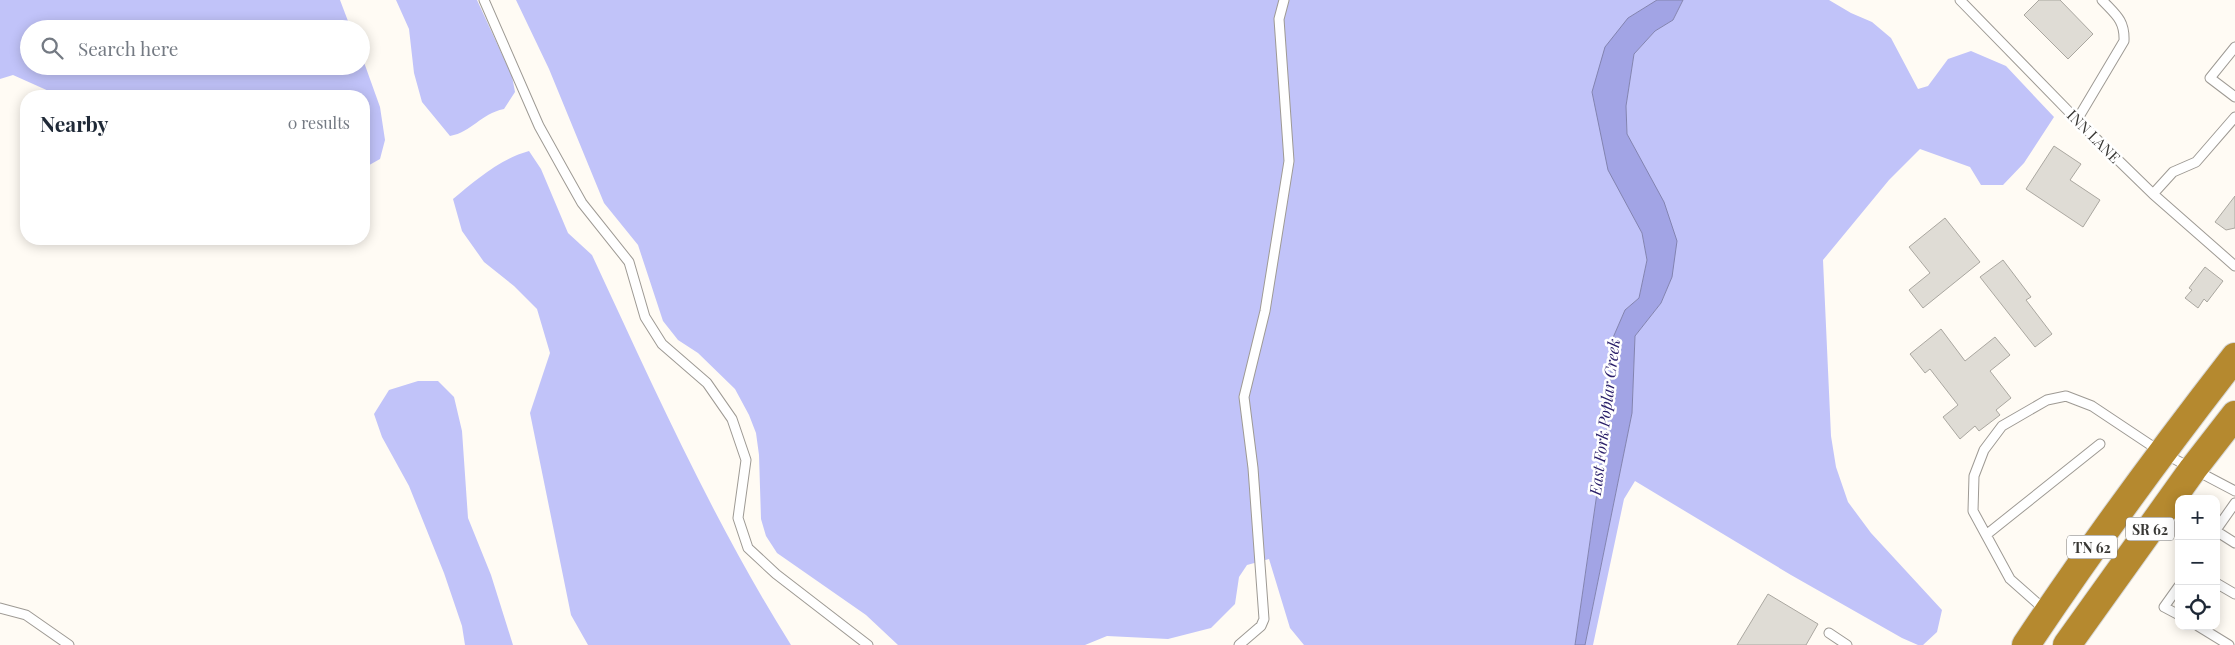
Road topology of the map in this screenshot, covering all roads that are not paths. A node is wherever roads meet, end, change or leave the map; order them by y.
1 (484, 0) edge
2 (1284, 0) edge
3 (1960, 0) edge
4 (2102, 0) edge
5 (2235, 47) edge
6 (2235, 97) edge
7 (2235, 117) edge
8 (2077, 120) junction
9 (2153, 194) junction
10 (2235, 266) edge
11 (2235, 357) edge
12 (2235, 415) edge
13 (2100, 444) dead end
14 (2161, 452) junction
15 (2194, 469) junction
16 (2235, 491) edge
17 (2235, 503) edge
18 (2220, 525) edge
19 (1986, 534) junction
20 (2220, 534) edge
21 (2235, 543) edge
22 (2219, 585) edge
23 (2175, 592) edge
24 (2235, 594) edge
25 (0, 608) edge
26 (2048, 612) junction
27 (2175, 613) edge
28 (2205, 630) edge
29 (1829, 633) dead end
30 (69, 645) edge
31 (868, 645) edge
32 (1239, 645) edge
33 (1847, 645) edge
34 (2026, 645) edge
35 (2067, 645) edge
36 (2229, 645) edge

1 - 31 lane
2 - 32 lane
3 - 8 lane, INN LANE
4 - 8 lane
5 - 6 lane
7 - 9 lane
8 - 9 lane, INN LANE
9 - 10 lane, INN LANE
11 - 14 highway, TN 62
12 - 15 highway, SR 62
13 - 19 lane
14 - 15 lane
14 - 19 lane
14 - 26 highway, TN 62
15 - 16 lane
15 - 35 highway, SR 62
17 - 18 lane
19 - 26 lane
20 - 21 lane
22 - 24 lane
23 - 27 lane
25 - 30 lane
26 - 34 highway, TN 62
28 - 36 lane
29 - 33 lane

